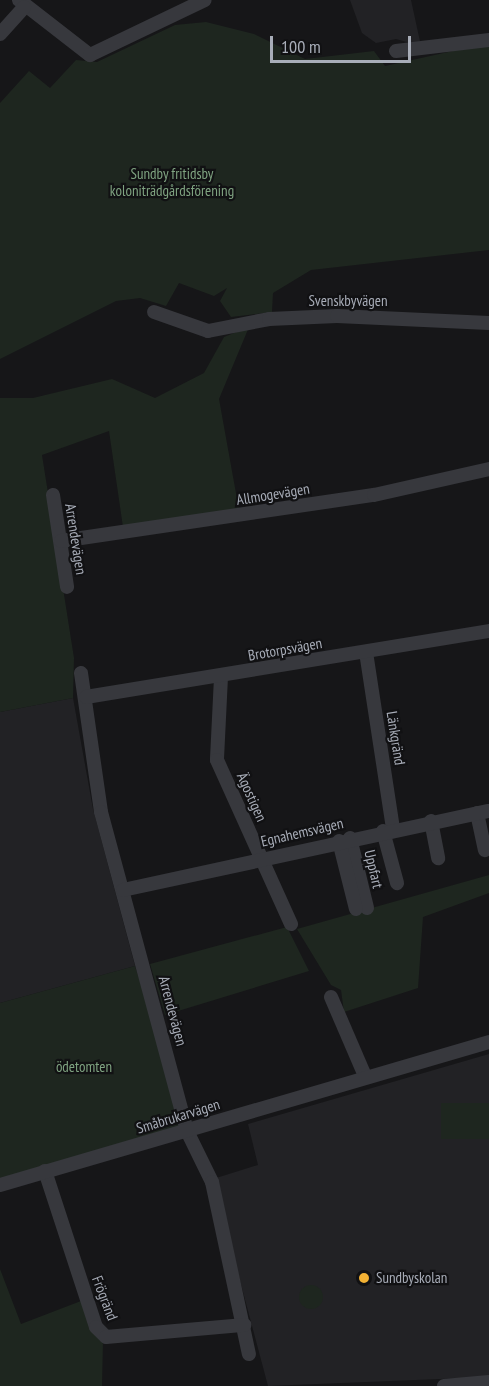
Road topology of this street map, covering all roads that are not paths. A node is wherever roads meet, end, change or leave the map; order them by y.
1 (205, 0) edge
2 (21, 3) edge
3 (175, 6) edge
4 (0, 34) edge
5 (489, 40) edge
6 (396, 51) dead end
7 (154, 312) dead end
8 (489, 323) edge
9 (489, 469) edge
10 (53, 495) dead end
11 (61, 541) junction
12 (67, 587) dead end
13 (489, 631) edge
14 (366, 652) junction
15 (81, 673) dead end
16 (221, 677) junction
17 (86, 697) junction
18 (483, 812) edge
19 (430, 822) junction
20 (388, 830) junction
21 (345, 840) junction
22 (485, 850) dead end
23 (262, 858) junction
24 (438, 858) dead end
25 (397, 883) dead end
26 (123, 890) junction
27 (361, 908) dead end
28 (291, 924) dead end
29 (331, 997) dead end
30 (489, 1042) edge
31 (364, 1076) junction
32 (188, 1131) junction
33 (45, 1172) junction
34 (0, 1185) edge
35 (244, 1324) junction
36 (249, 1354) dead end
37 (489, 1382) edge
38 (444, 1386) edge

1 - 3 street
2 - 3 street
2 - 4 street
5 - 6 street
7 - 8 street, Svenskbyvägen
9 - 11 street, Allmogevägen
10 - 11 street, Arrendevägen
11 - 12 street, Arrendevägen
13 - 14 street, Brotorpsvägen
14 - 16 street, Brotorpsvägen
14 - 20 street, Länkgränd
15 - 17 street, Arrendevägen
16 - 17 street, Brotorpsvägen
16 - 23 street, Ägostigen
17 - 26 street, Arrendevägen
18 - 19 street, Egnahemsvägen
18 - 22 street
19 - 20 street, Egnahemsvägen
19 - 24 street
20 - 21 street, Egnahemsvägen
20 - 25 street, Uppfart
21 - 23 street, Egnahemsvägen
21 - 27 street, Uppfart
23 - 26 street, Egnahemsvägen
23 - 28 street, Ägostigen
26 - 32 street, Arrendevägen
29 - 31 street
30 - 31 street, Småbrukarvägen
31 - 32 street, Småbrukarvägen
32 - 33 street, Småbrukarvägen
32 - 35 street, Arrendevägen
33 - 34 street, Småbrukarvägen
33 - 35 street, Frögränd
35 - 36 street, Arrendevägen
37 - 38 street

